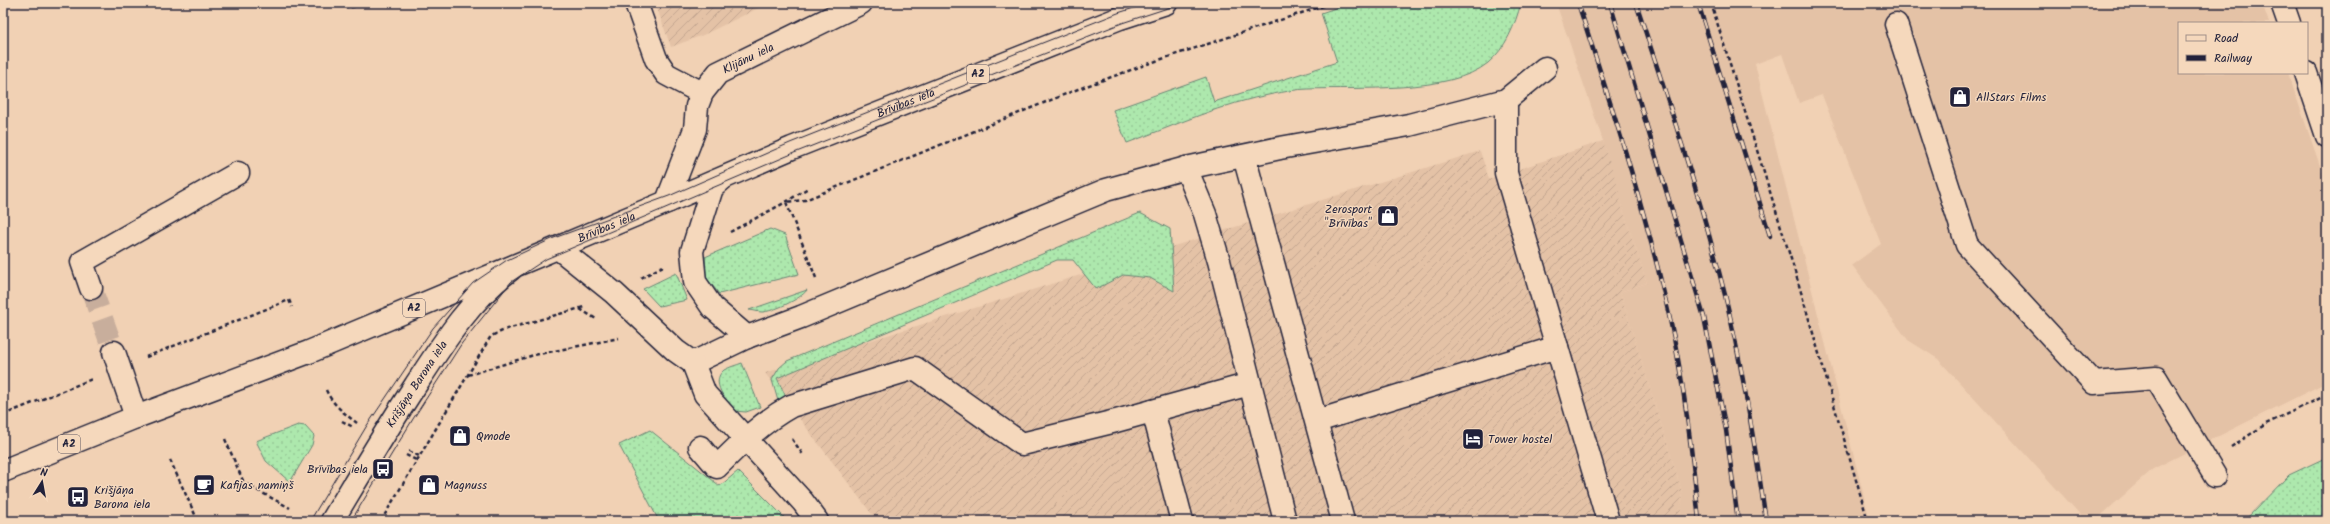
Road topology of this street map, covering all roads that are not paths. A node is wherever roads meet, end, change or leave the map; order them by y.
1 (636, 3) edge
2 (861, 3) edge
3 (1166, 3) edge
4 (2282, 3) edge
5 (2289, 22) edge
6 (1896, 24) dead end
7 (1545, 68) dead end
8 (2306, 74) edge
9 (702, 93) junction
10 (1506, 100) junction
11 (2327, 136) edge
12 (1244, 156) junction
13 (1186, 168) junction
14 (238, 173) dead end
15 (722, 179) junction
16 (669, 202) junction
17 (558, 248) junction
18 (519, 263) junction
19 (91, 288) tunnel mouth
20 (747, 337) junction
21 (1557, 347) junction
22 (114, 352) tunnel mouth
23 (693, 363) junction
24 (1250, 384) junction
25 (1153, 411) junction
26 (136, 417) junction
27 (1317, 421) junction
28 (745, 438) junction
29 (700, 448) dead end
30 (2211, 469) road end
31 (3, 471) edge
32 (332, 521) edge
33 (817, 521) edge
34 (1182, 521) edge
35 (1285, 521) edge
36 (1343, 521) edge
37 (1608, 521) edge

1 - 9 main road
2 - 9 main road, Klijānu iela
3 - 15 main road, Brīvības iela / A2
4 - 5 main road
6 - 30 main road
7 - 10 main road
8 - 11 main road
9 - 16 main road, Klijānu iela
10 - 12 main road
10 - 21 main road
12 - 13 main road
12 - 27 main road
13 - 20 main road
13 - 24 main road
14 - 19 main road
15 - 16 main road, Brīvības iela / A2
15 - 20 main road
16 - 17 main road, Brīvības iela / A2
17 - 18 main road, Brīvības iela / A2
17 - 23 main road
18 - 26 main road, Brīvības iela / A2
18 - 32 main road, Krišjāņa Barona iela
20 - 23 main road
21 - 27 main road
21 - 37 main road
22 - 26 main road
23 - 28 main road
24 - 25 main road
24 - 35 main road
25 - 28 main road
25 - 34 main road
26 - 31 main road, Brīvības iela / A2
27 - 36 main road
28 - 29 main road
28 - 33 main road

